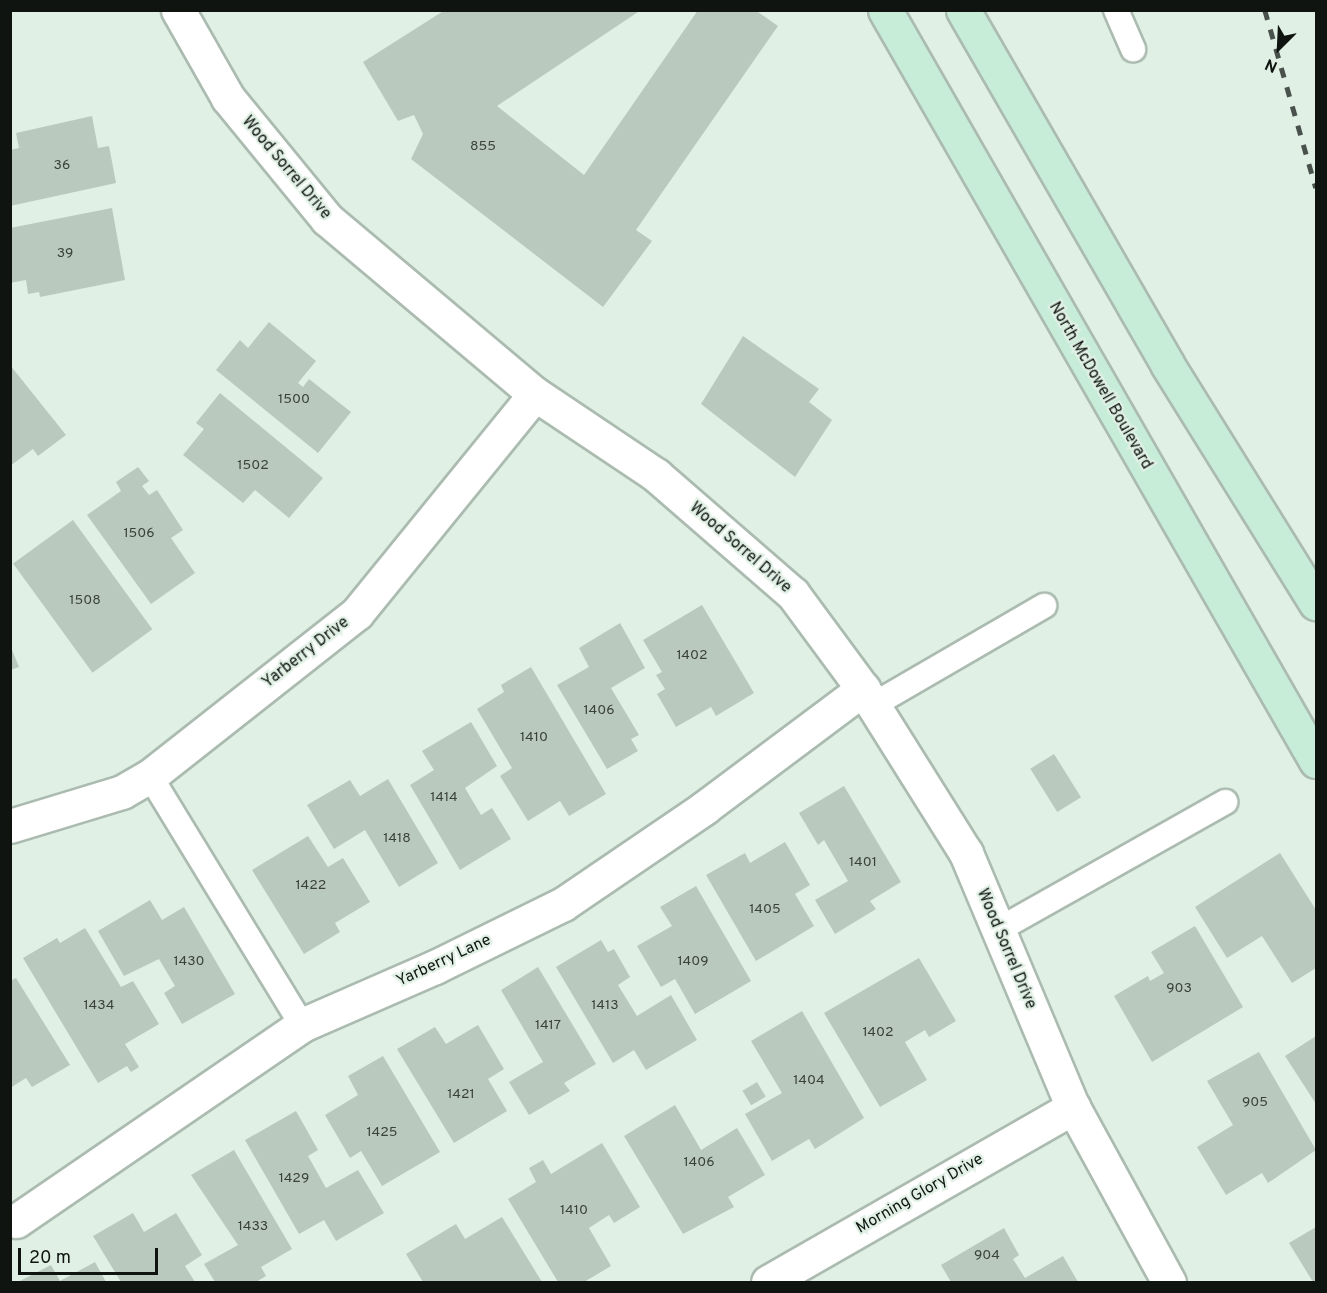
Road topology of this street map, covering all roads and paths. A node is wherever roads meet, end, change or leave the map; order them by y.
1 (178, 10) edge
2 (885, 10) edge
3 (963, 10) edge
4 (1116, 10) edge
5 (1133, 49) dead end
6 (535, 394) junction
7 (1317, 603) edge
8 (1044, 606) dead end
9 (868, 697) junction
10 (1317, 761) edge
11 (150, 776) junction
12 (1225, 802) dead end
13 (10, 826) edge
14 (998, 930) junction
15 (302, 1025) junction
16 (1073, 1107) junction
17 (16, 1221) dead end
18 (768, 1282) edge
19 (1169, 1282) edge

1 - 6 street, Wood Sorrel Drive
2 - 10 main road, North McDowell Boulevard
3 - 7 main road
4 - 5 lane
6 - 9 street, Wood Sorrel Drive
6 - 11 street, Yarberry Drive
8 - 9 lane
9 - 14 street, Wood Sorrel Drive
9 - 15 street, Yarberry Lane
11 - 13 street, Yarberry Drive
11 - 15 lane
12 - 14 lane
14 - 16 street, Wood Sorrel Drive
15 - 17 street, Yarberry Lane
16 - 18 street, Morning Glory Drive
16 - 19 street, Wood Sorrel Drive

